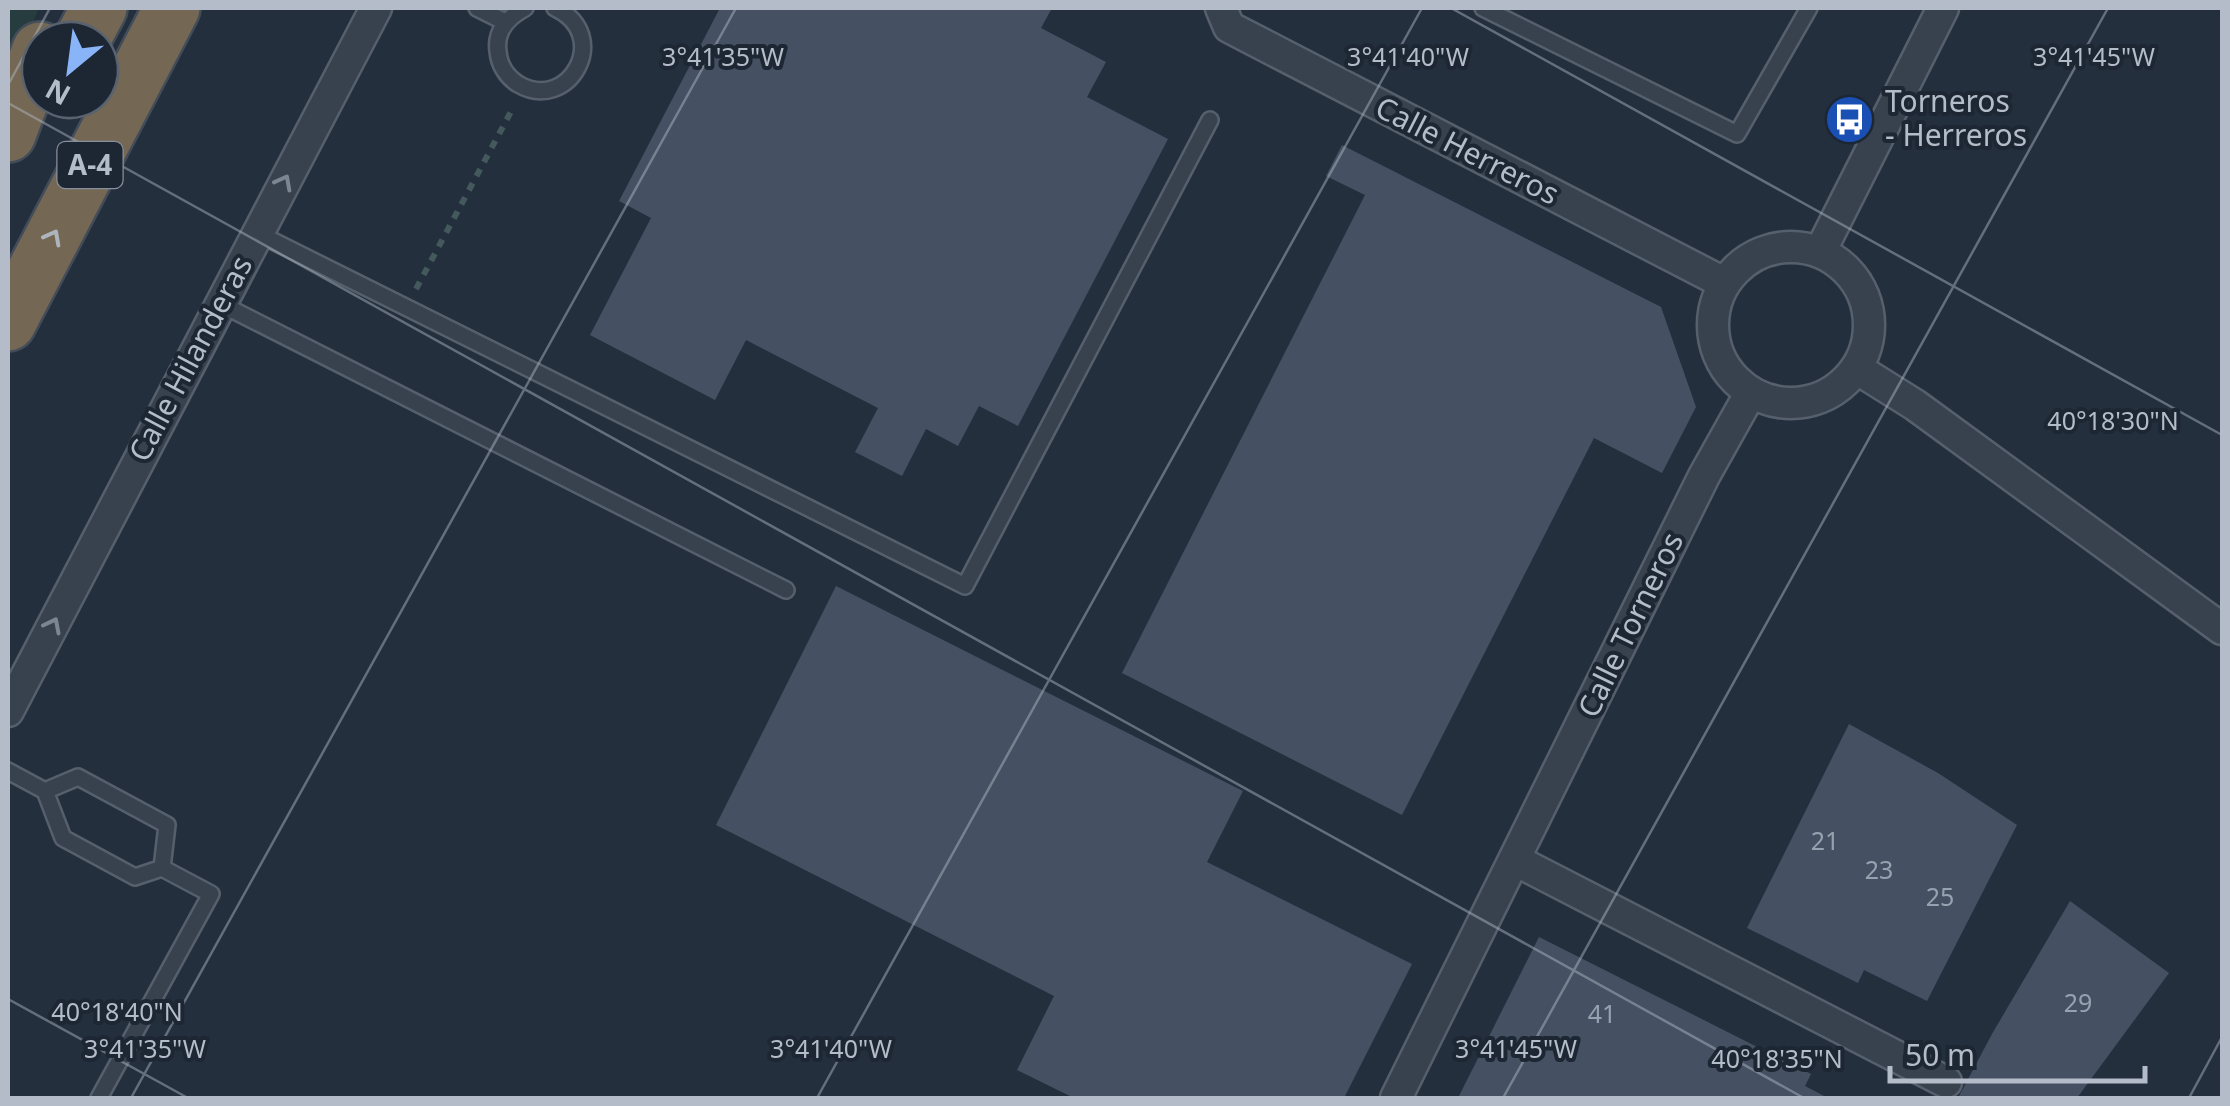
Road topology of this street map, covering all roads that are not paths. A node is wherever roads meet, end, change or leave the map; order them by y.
1 (172, 8) edge
2 (376, 8) edge
3 (477, 8) edge
4 (525, 8) edge
5 (558, 8) edge
6 (1221, 8) edge
7 (1483, 8) edge
8 (1810, 8) edge
9 (1942, 8) edge
10 (506, 22) junction
11 (20, 102) edge
12 (38, 120) edge
13 (1210, 120) dead end
14 (8, 134) edge
15 (8, 178) edge
16 (258, 233) junction
17 (1820, 252) junction
18 (1724, 283) junction
19 (219, 303) junction
20 (8, 324) edge
21 (1856, 368) junction
22 (1751, 392) junction
23 (786, 590) dead end
24 (2222, 629) edge
25 (8, 711) edge
26 (8, 771) edge
27 (46, 791) junction
28 (1515, 860) junction
29 (162, 868) junction
30 (1946, 1082) dead end
31 (99, 1098) edge
32 (1396, 1098) edge

20 -> 1 highway, A-4
16 -> 2 street, Calle Hilanderas
3 - 10 lane
4 - 10 lane
5 - 10 lane
6 - 18 street, Calle Herreros
7 - 8 lane
9 - 17 street
11 - 14 highway
12 - 15 highway, A-4
13 - 16 lane
16 - 19 street, Calle Hilanderas
17 - 18 street
17 - 21 street
18 - 22 street
19 - 23 lane
25 -> 19 street, Calle Hilanderas
21 - 22 street
21 - 24 street
22 - 28 street, Calle Torneros
26 - 27 lane
27 - 29 lane
27 - 29 lane
28 - 30 street
28 - 32 street, Calle Torneros
29 - 31 lane

